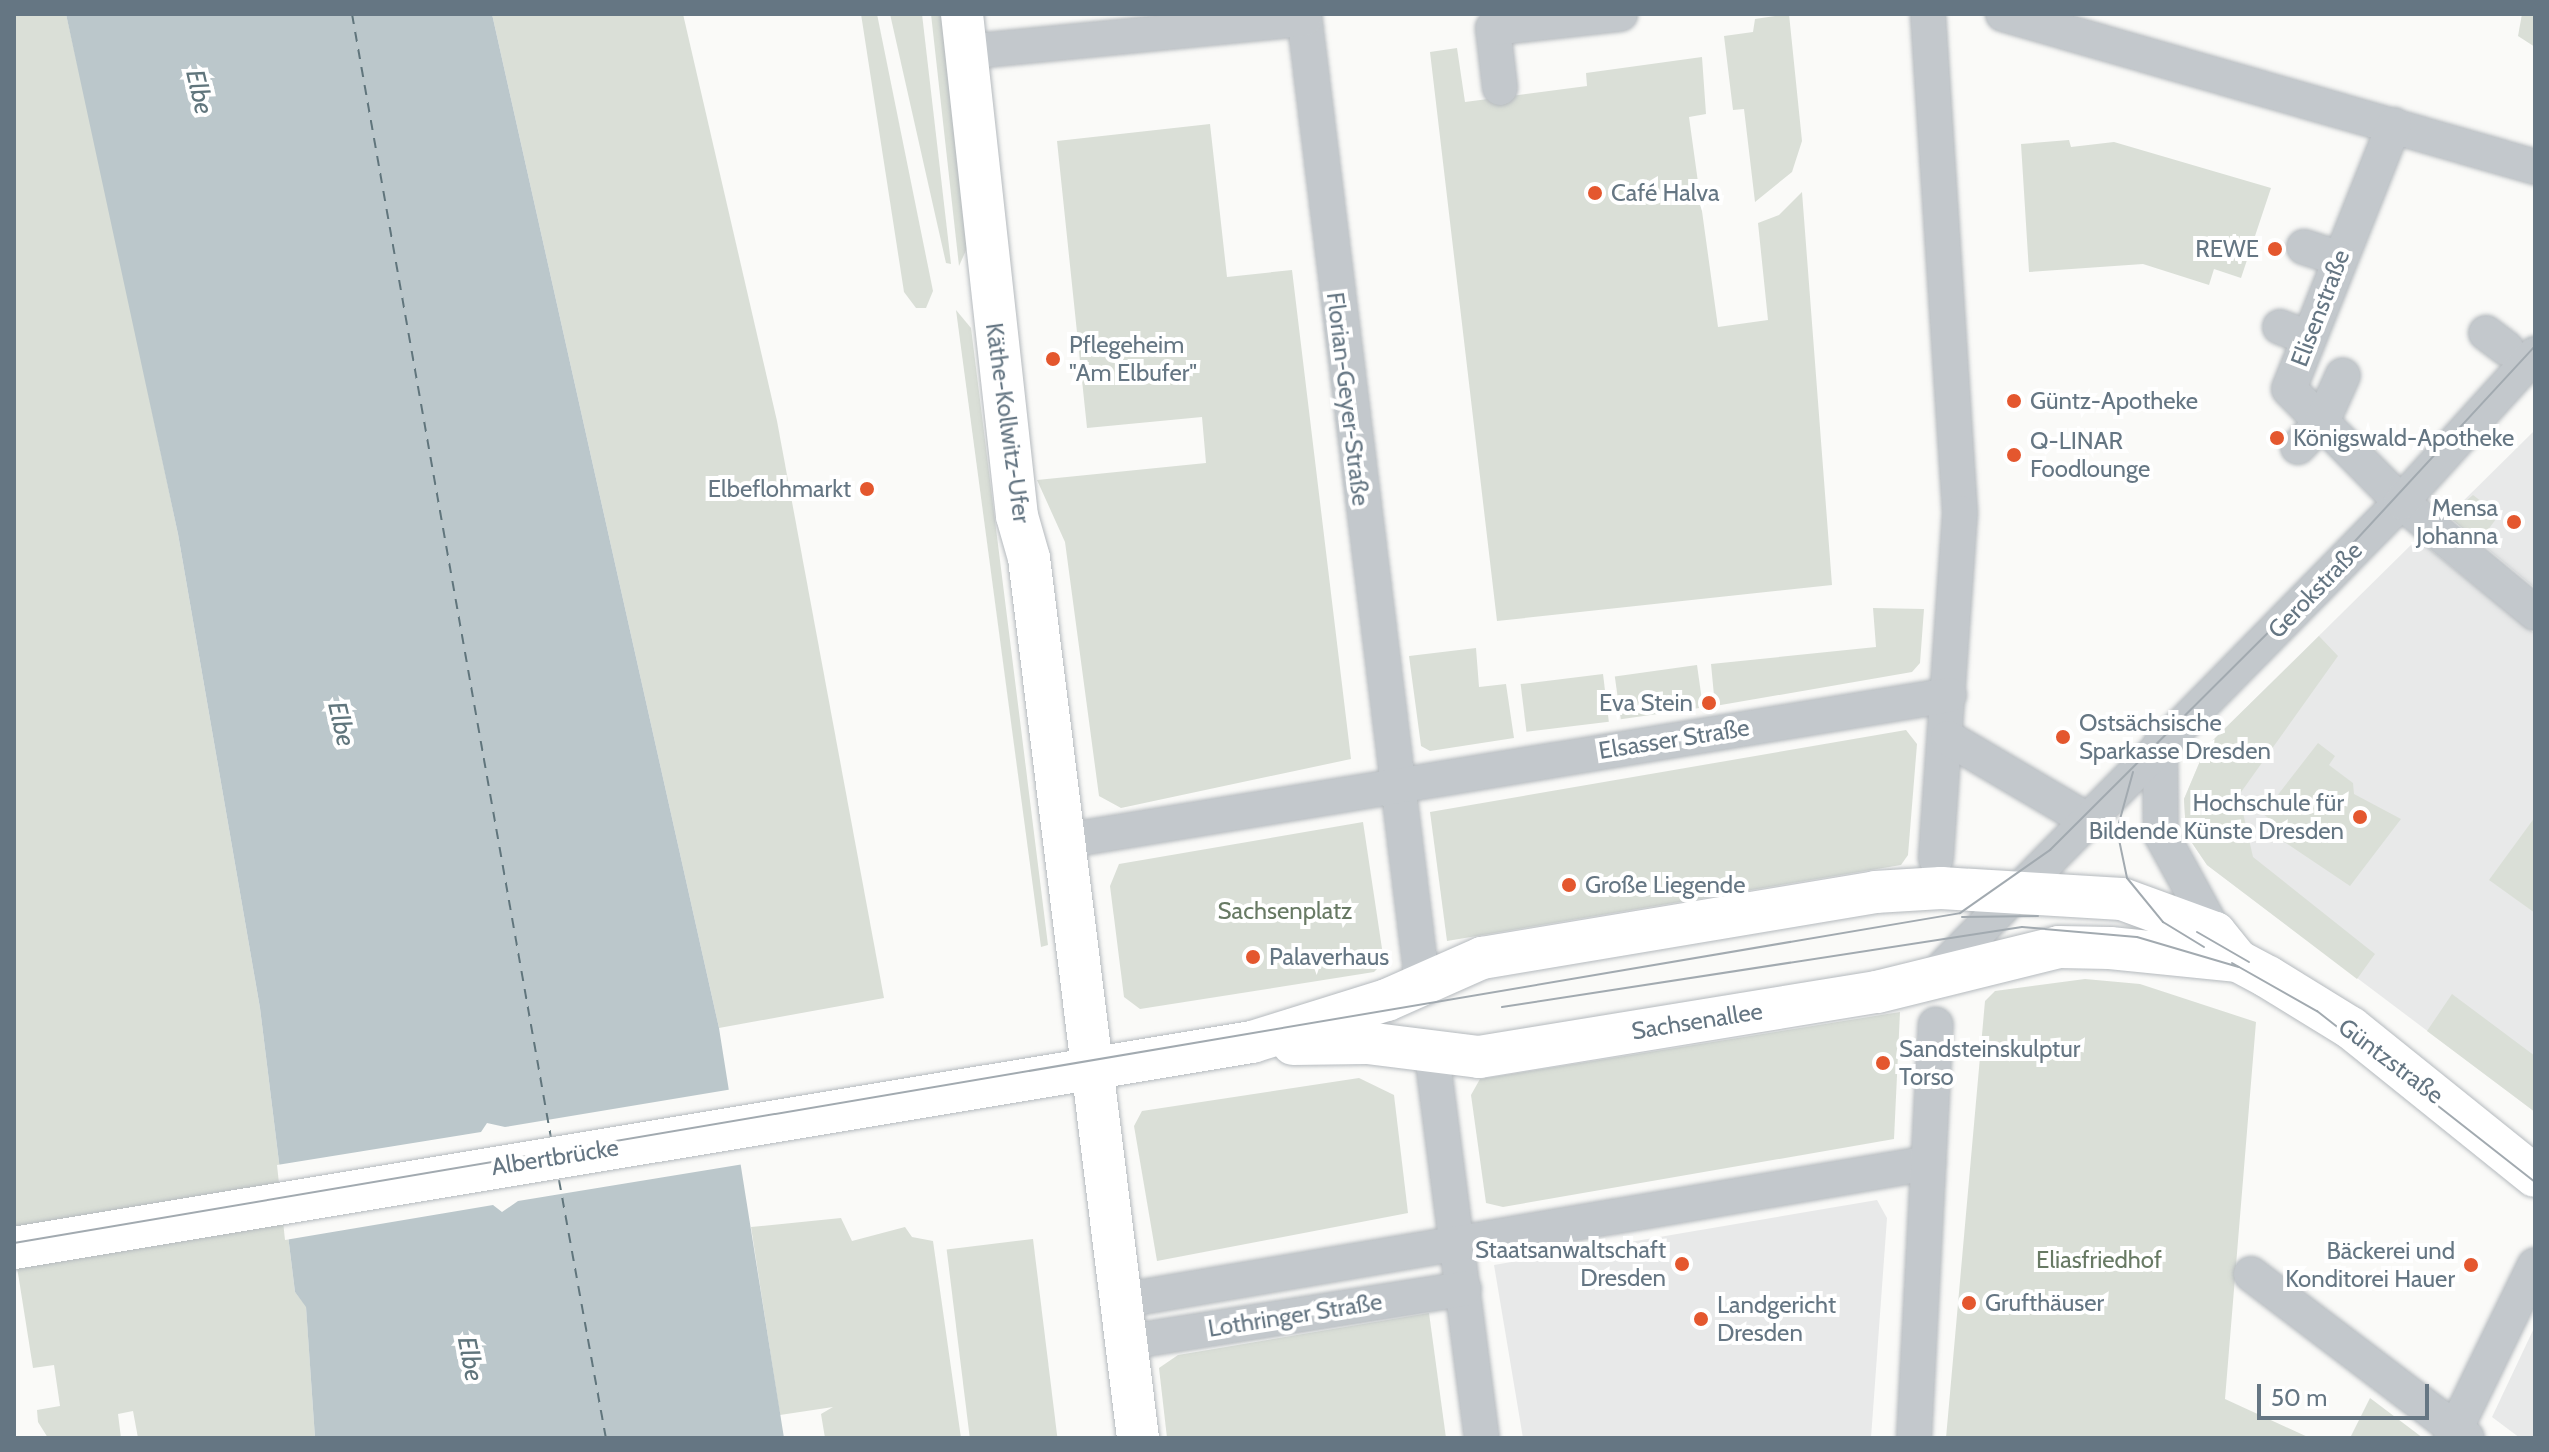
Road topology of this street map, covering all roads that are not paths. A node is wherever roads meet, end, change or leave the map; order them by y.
1 (1620, 14) edge
2 (1928, 14) edge
3 (2003, 14) edge
4 (1304, 16) edge
5 (964, 33) edge
6 (1500, 88) dead end
7 (2394, 125) junction
8 (2535, 167) edge
9 (2304, 247) dead end
10 (2340, 259) junction
11 (2509, 345) edge
12 (2343, 375) dead end
13 (2322, 422) junction
14 (2298, 447) dead end
15 (2401, 502) junction
16 (2535, 613) edge
17 (1949, 695) junction
18 (1948, 738) junction
19 (2160, 745) junction
20 (1400, 784) junction
21 (2087, 820) junction
22 (1064, 841) junction
23 (1939, 873) junction
24 (2014, 891) junction
25 (2226, 947) junction
26 (1945, 977) junction
27 (1422, 981) junction
28 (1936, 1025) dead end
29 (1252, 1042) junction
30 (1432, 1055) junction
31 (1096, 1069) junction
32 (1928, 1163) junction
33 (2535, 1176) edge
34 (1457, 1241) junction
35 (14, 1248) edge
36 (2535, 1265) edge
37 (2251, 1274) dead end
38 (1464, 1289) junction
39 (1125, 1300) junction
40 (1128, 1342) junction
41 (2458, 1435) edge
42 (1138, 1438) edge
43 (1482, 1438) edge
44 (1914, 1438) edge

1 - 6 street
2 - 17 street
3 - 7 street
4 - 5 street, Käthe-Kollwitz-Ufer
4 - 20 street, Florian-Geyer-Straße
5 - 22 main road, Käthe-Kollwitz-Ufer
7 - 8 street
7 - 10 street, Elisenstraße
9 - 10 street
10 - 13 street, Elisenstraße
11 - 15 street, Gerokstraße
12 - 13 street
13 - 14 street
13 - 15 street, Elisenstraße
15 - 16 street, Elisenstraße
15 - 19 street, Gerokstraße
17 - 18 street
17 - 20 street, Elsasser Straße
18 - 21 street
18 - 23 street
19 - 21 street, Gerokstraße
19 - 25 street, Güntzstraße
20 - 22 street
20 - 27 street
21 - 24 street, Gerokstraße
22 - 31 main road
23 - 24 main road, Güntzstraße
23 - 27 main road
24 - 25 main road, Güntzstraße
24 - 26 street, Gerokstraße
25 - 26 main road, Güntzstraße
25 - 33 main road, Güntzstraße
26 - 30 main road, Sachsenallee
27 - 29 main road
28 - 32 street
29 - 30 main road
29 - 31 main road
30 - 34 street
31 - 35 main road, Albertbrücke
31 - 39 main road
32 - 34 street
32 - 44 street
34 - 38 street
34 - 39 street
36 - 41 street
37 - 41 street
38 - 40 street, Lothringer Straße
38 - 43 street
39 - 40 main road
40 - 42 main road

